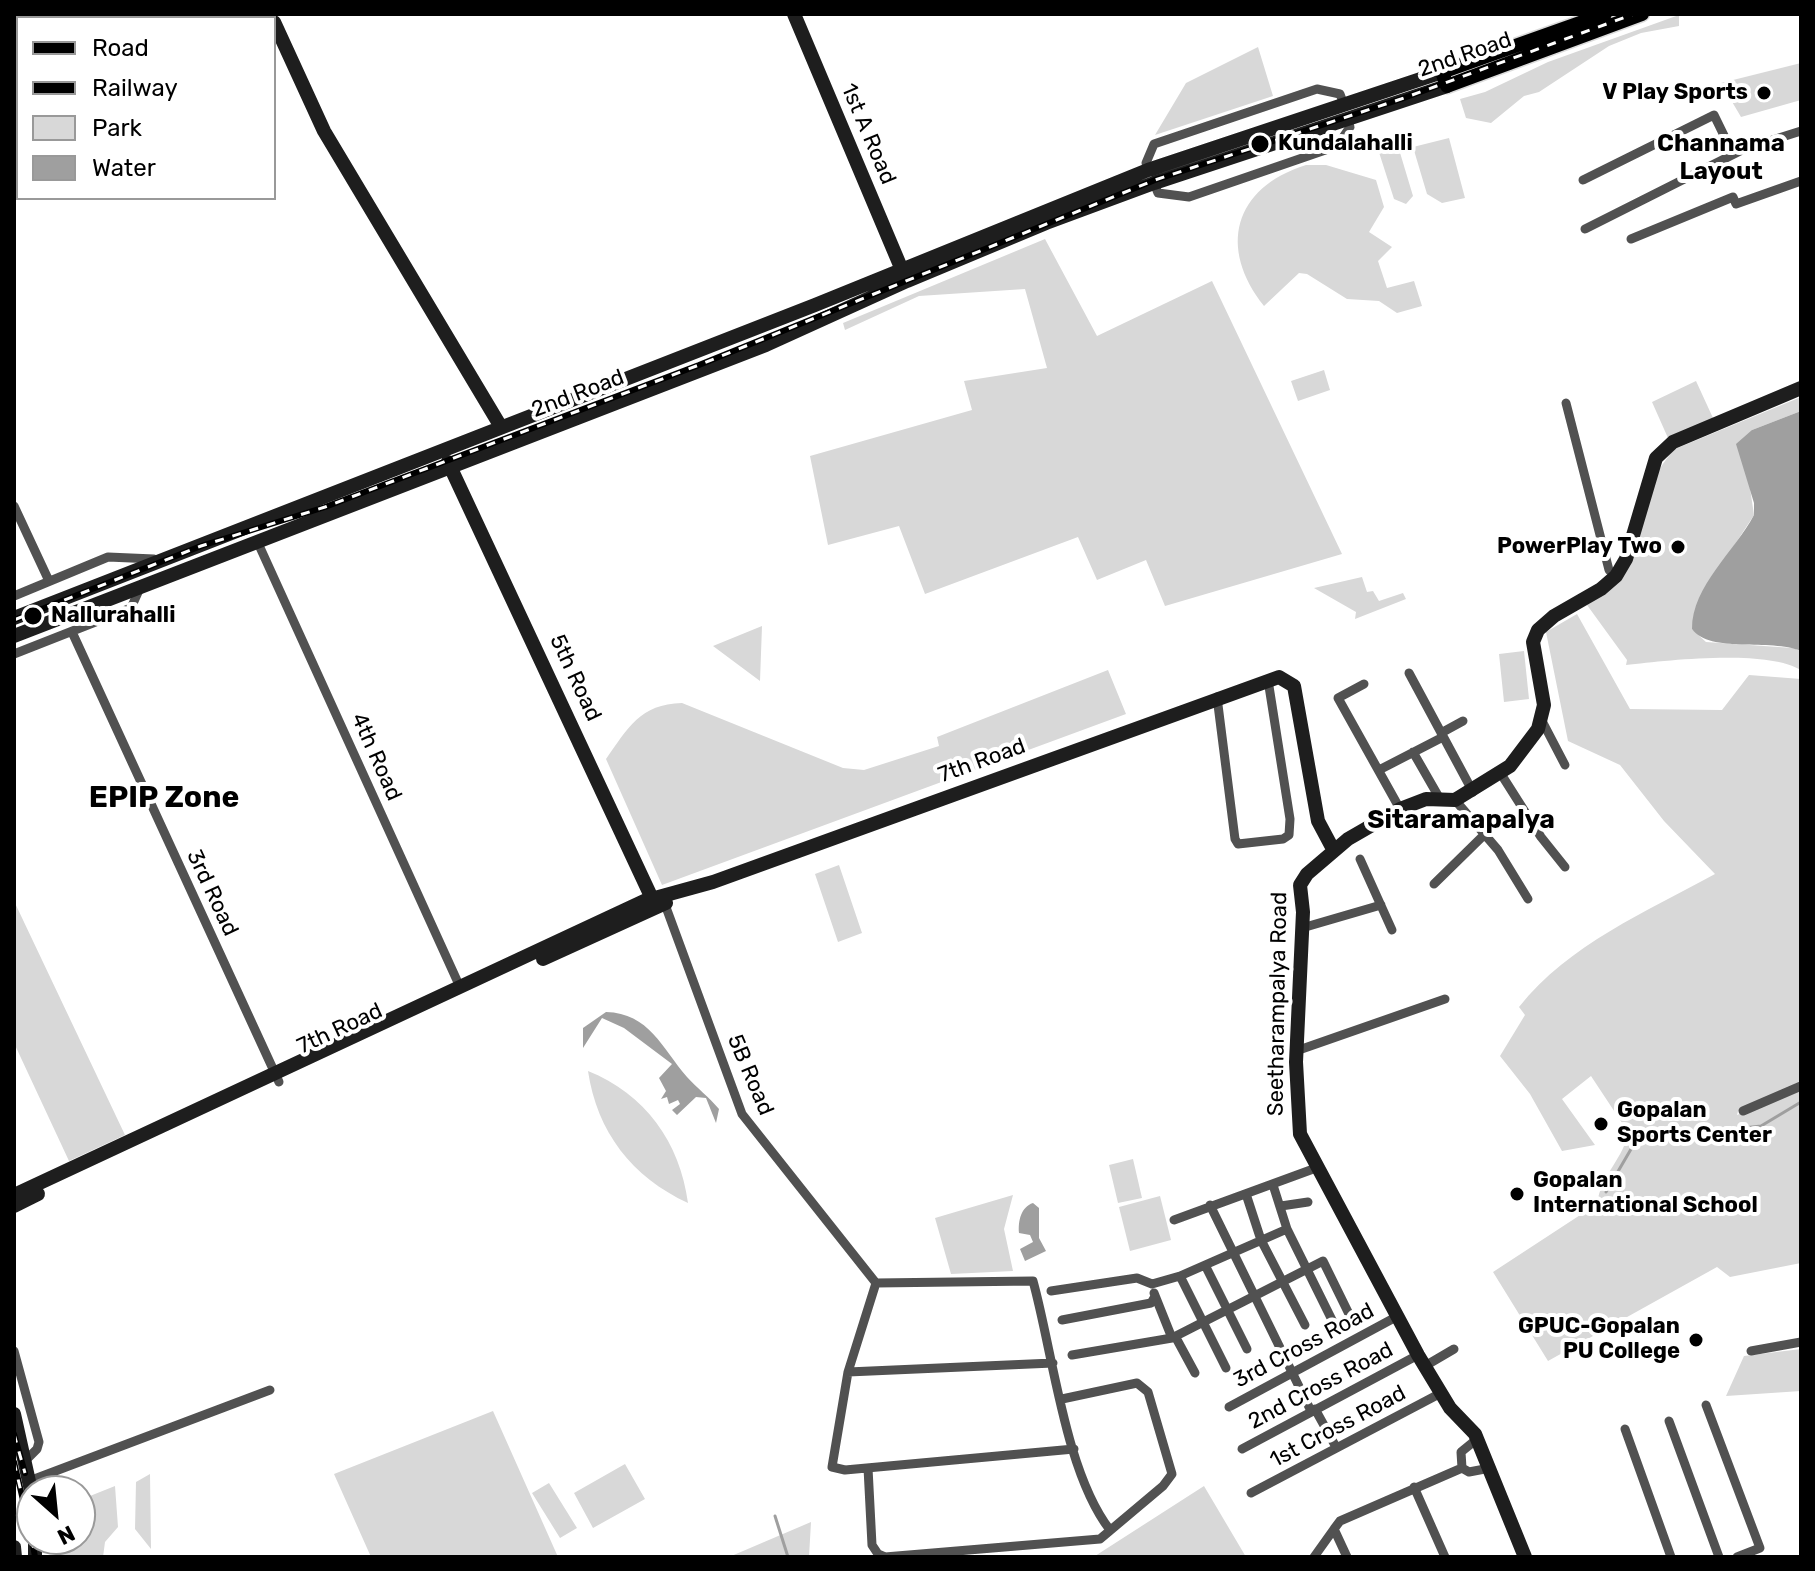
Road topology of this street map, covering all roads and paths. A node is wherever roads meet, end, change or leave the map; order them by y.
1 (794, 14) edge
2 (1605, 14) edge
3 (1642, 14) edge
4 (276, 27) edge
5 (1444, 79) junction
6 (1345, 111) junction
7 (1801, 131) edge
8 (1733, 154) junction
9 (1151, 176) junction
10 (1583, 180) dead end
11 (1801, 181) edge
12 (1585, 229) dead end
13 (1631, 239) dead end
14 (902, 270) junction
15 (790, 314) junction
16 (807, 327) junction
17 (788, 336) junction
18 (1801, 388) edge
19 (1566, 403) dead end
20 (501, 427) junction
21 (438, 452) junction
22 (448, 469) junction
23 (14, 506) edge
24 (258, 543) junction
25 (160, 559) junction
26 (1616, 576) junction
27 (49, 581) junction
28 (141, 585) junction
29 (14, 596) edge
30 (14, 618) edge
31 (72, 632) junction
32 (14, 636) edge
33 (14, 654) edge
34 (1409, 673) dead end
35 (1268, 680) junction
36 (1364, 684) dead end
37 (1217, 697) junction
38 (1541, 719) junction
39 (1463, 721) dead end
40 (1442, 735) junction
41 (1413, 752) junction
42 (1565, 765) dead end
43 (1379, 770) junction
44 (1501, 774) junction
45 (1473, 792) junction
46 (1440, 799) junction
47 (1455, 800) junction
48 (1400, 809) junction
49 (1485, 834) junction
50 (1334, 851) junction
51 (1360, 859) dead end
52 (1565, 867) dead end
53 (1434, 884) dead end
54 (1528, 899) dead end
55 (655, 903) junction
56 (1381, 905) junction
57 (1302, 928) junction
58 (1392, 930) dead end
59 (462, 991) junction
60 (1445, 999) dead end
61 (1296, 1051) junction
62 (277, 1078) junction
63 (1801, 1086) edge
64 (1743, 1111) dead end
65 (1316, 1168) junction
66 (1273, 1185) junction
67 (1246, 1194) junction
68 (14, 1195) edge
69 (1308, 1202) dead end
70 (1210, 1205) junction
71 (14, 1206) edge
72 (1281, 1206) junction
73 (1174, 1220) dead end
74 (1287, 1229) junction
75 (1261, 1240) junction
76 (1232, 1252) junction
77 (1205, 1265) junction
78 (1308, 1268) junction
79 (1180, 1276) junction
80 (1281, 1282) junction
81 (876, 1283) junction
82 (1152, 1284) junction
83 (1051, 1291) dead end
84 (1253, 1296) junction
85 (1154, 1298) junction
86 (1227, 1310) junction
87 (1349, 1314) dead end
88 (1396, 1317) junction
89 (1062, 1320) dead end
90 (1333, 1322) dead end
91 (1203, 1324) junction
92 (1305, 1325) dead end
93 (1174, 1337) junction
94 (1801, 1342) edge
95 (1247, 1349) dead end
96 (1454, 1349) dead end
97 (14, 1351) edge
98 (1751, 1351) dead end
99 (1072, 1355) dead end
100 (1422, 1360) junction
101 (1053, 1363) junction
102 (1226, 1368) dead end
103 (1293, 1370) junction
104 (848, 1372) junction
105 (1195, 1373) dead end
106 (270, 1390) dead end
107 (1441, 1393) junction
108 (1062, 1399) junction
109 (1706, 1405) dead end
110 (1229, 1407) dead end
111 (1313, 1410) junction
112 (14, 1414) edge
113 (1669, 1421) dead end
114 (1625, 1429) dead end
115 (1477, 1439) junction
116 (1336, 1447) junction
117 (1074, 1449) junction
118 (1242, 1449) dead end
119 (26, 1460) junction
120 (868, 1468) junction
121 (1462, 1468) junction
122 (1490, 1468) junction
123 (29, 1475) edge
124 (63, 1475) edge
125 (1414, 1487) junction
126 (1251, 1493) dead end
127 (1334, 1529) junction
128 (1110, 1530) junction
129 (14, 1547) edge
130 (15, 1557) edge
131 (1314, 1557) edge
132 (1347, 1557) edge
133 (1445, 1557) edge
134 (1525, 1557) edge
135 (1671, 1557) edge
136 (1719, 1557) edge
137 (1737, 1557) edge

1 - 14 street, 1st A Road
2 - 5 main road, 2nd Road
3 - 5 main road, 2nd Road
4 - 20 street
5 - 6 street, 2nd Road
6 - 9 street, 2nd Road
6 - 9 street
6 - 9 street
7 - 8 street
8 - 10 street
8 - 12 street
9 - 14 street, 2nd Road
9 - 16 street, 2nd Road
11 - 13 street
14 - 15 street, 2nd Road
15 - 16 street
15 - 17 street
15 - 20 street, 2nd Road
16 - 17 street, 2nd Road
17 - 22 street, 2nd Road
18 - 26 street
19 - 26 street
20 - 21 street, 2nd Road
21 - 22 street, 5th Road
21 - 25 street, 2nd Road
22 - 24 street, 2nd Road
22 - 55 street, 5th Road
23 - 27 street
24 - 28 street, 2nd Road
24 - 59 street, 4th Road
25 - 27 street
25 - 30 street, 2nd Road
26 - 38 street
27 - 29 street
28 - 31 street
28 - 32 street, 2nd Road
31 - 33 street
31 - 62 street, 3rd Road
34 - 40 street
35 - 37 street, 7th Road
35 - 37 street
35 - 50 street
36 - 43 street
37 - 55 street, 7th Road
38 - 42 street
38 - 44 street, Seetharampalya Road
39 - 40 street
40 - 41 street
40 - 45 street
41 - 43 street
41 - 46 street
43 - 48 street
44 - 45 street, Seetharampalya Road
44 - 52 street
45 - 47 street, Seetharampalya Road
46 - 47 street, Seetharampalya Road
46 - 48 street, Seetharampalya Road
47 - 49 street
48 - 50 street, Seetharampalya Road
49 - 53 street
49 - 54 street
50 - 57 street, Seetharampalya Road
51 - 56 street
55 - 59 street, 7th Road
55 - 81 street, 5B Road
56 - 57 street
56 - 58 street
57 - 61 street, Seetharampalya Road
59 - 62 street, 7th Road
60 - 61 street
61 - 65 street, Seetharampalya Road
62 - 68 street, 7th Road
62 - 71 street, 7th Road
63 - 64 street
65 - 66 street
65 - 88 street, Seetharampalya Road
66 - 67 street
66 - 72 street
67 - 70 street
67 - 75 street
69 - 72 street
70 - 73 street
70 - 76 street
72 - 74 street
74 - 75 street
74 - 78 street
75 - 76 street
75 - 80 street
76 - 77 street
76 - 84 street
77 - 79 street
77 - 86 street
78 - 80 street
78 - 87 street
78 - 90 street
79 - 82 street
79 - 91 street
80 - 84 street
80 - 92 street
81 - 101 street
81 - 104 street
82 - 83 street
82 - 85 street
84 - 86 street
84 - 103 street
85 - 89 street
85 - 93 street
86 - 91 street
86 - 95 street
88 - 100 street, Seetharampalya Road
88 - 103 street, 3rd Cross Road
91 - 93 street
91 - 102 street
93 - 99 street
93 - 105 street
94 - 98 street
96 - 100 street, 2nd Cross Road
97 - 119 street
100 - 107 street, Seetharampalya Road
100 - 111 street, 2nd Cross Road
101 - 104 street
101 - 108 street
103 - 110 street, 3rd Cross Road
103 - 111 street
104 - 120 street
106 - 124 street
107 - 115 street, Seetharampalya Road
107 - 116 street, 1st Cross Road
108 - 117 street
108 - 128 street
109 - 137 street
111 - 116 street
111 - 118 street, 2nd Cross Road
112 - 119 street
113 - 136 street
114 - 135 street
115 - 121 street
115 - 122 street, Seetharampalya Road
116 - 126 street, 1st Cross Road
117 - 120 street
117 - 128 street
119 - 123 street
120 - 128 street
121 - 122 street
121 - 125 street
122 - 134 street, Seetharampalya Road
125 - 127 street
125 - 133 street
127 - 131 street
127 - 132 street
129 - 130 street

